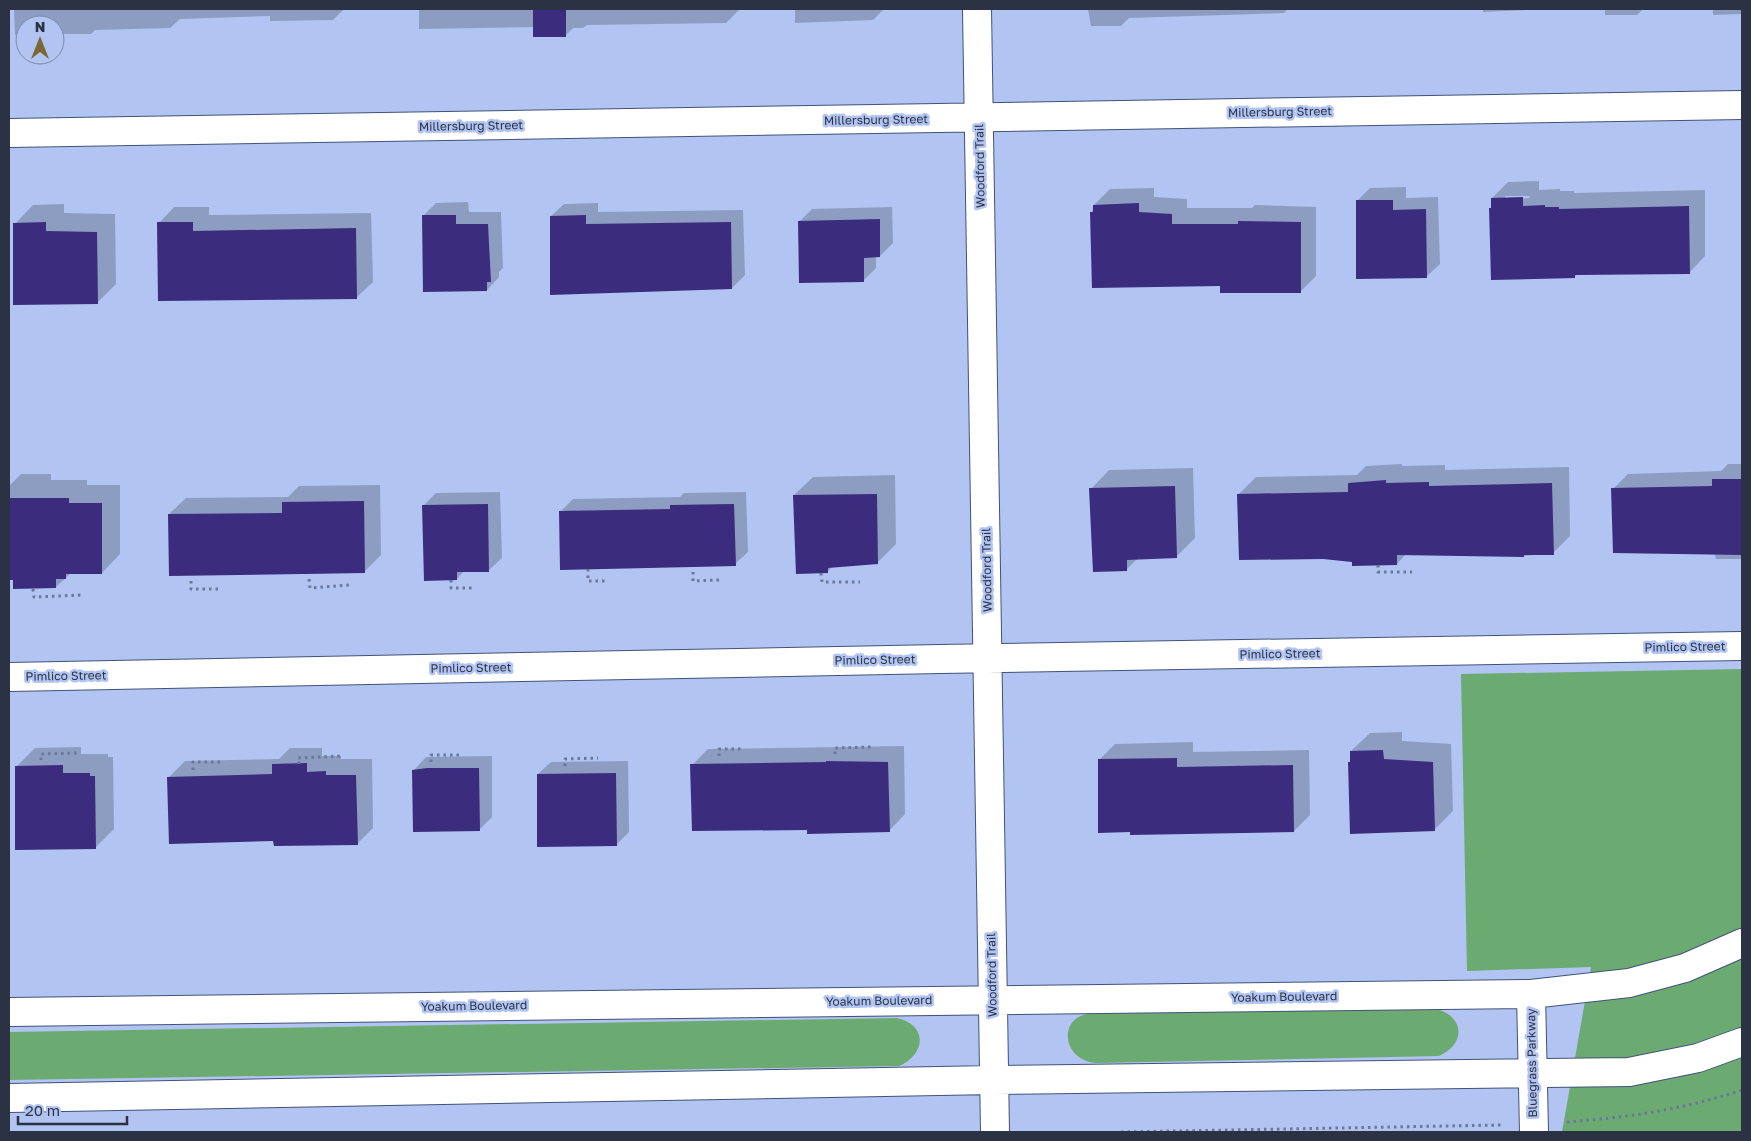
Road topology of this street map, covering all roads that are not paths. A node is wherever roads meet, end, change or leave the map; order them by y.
1 (977, 9) edge
2 (1742, 105) edge
3 (979, 118) junction
4 (9, 133) edge
5 (1742, 646) edge
6 (989, 658) junction
7 (9, 677) edge
8 (1742, 943) edge
9 (1531, 994) junction
10 (992, 1000) junction
11 (9, 1012) edge
12 (1742, 1042) edge
13 (1532, 1073) junction
14 (993, 1080) junction
15 (9, 1098) edge
16 (995, 1132) edge
17 (1534, 1132) edge

1 - 3 street, Woodford Trail
2 - 3 street, Millersburg Street
3 - 4 street, Millersburg Street
3 - 6 street, Woodford Trail
5 - 6 street, Pimlico Street
6 - 7 street, Pimlico Street
6 - 10 street, Woodford Trail
8 - 9 street, Yoakum Boulevard
9 - 10 street, Yoakum Boulevard
9 - 13 street, Bluegrass Parkway
10 - 11 street, Yoakum Boulevard
10 - 14 street, Woodford Trail
12 - 13 street
13 - 14 street
13 - 17 street, Bluegrass Parkway
14 - 15 street
14 - 16 street, Woodford Trail

